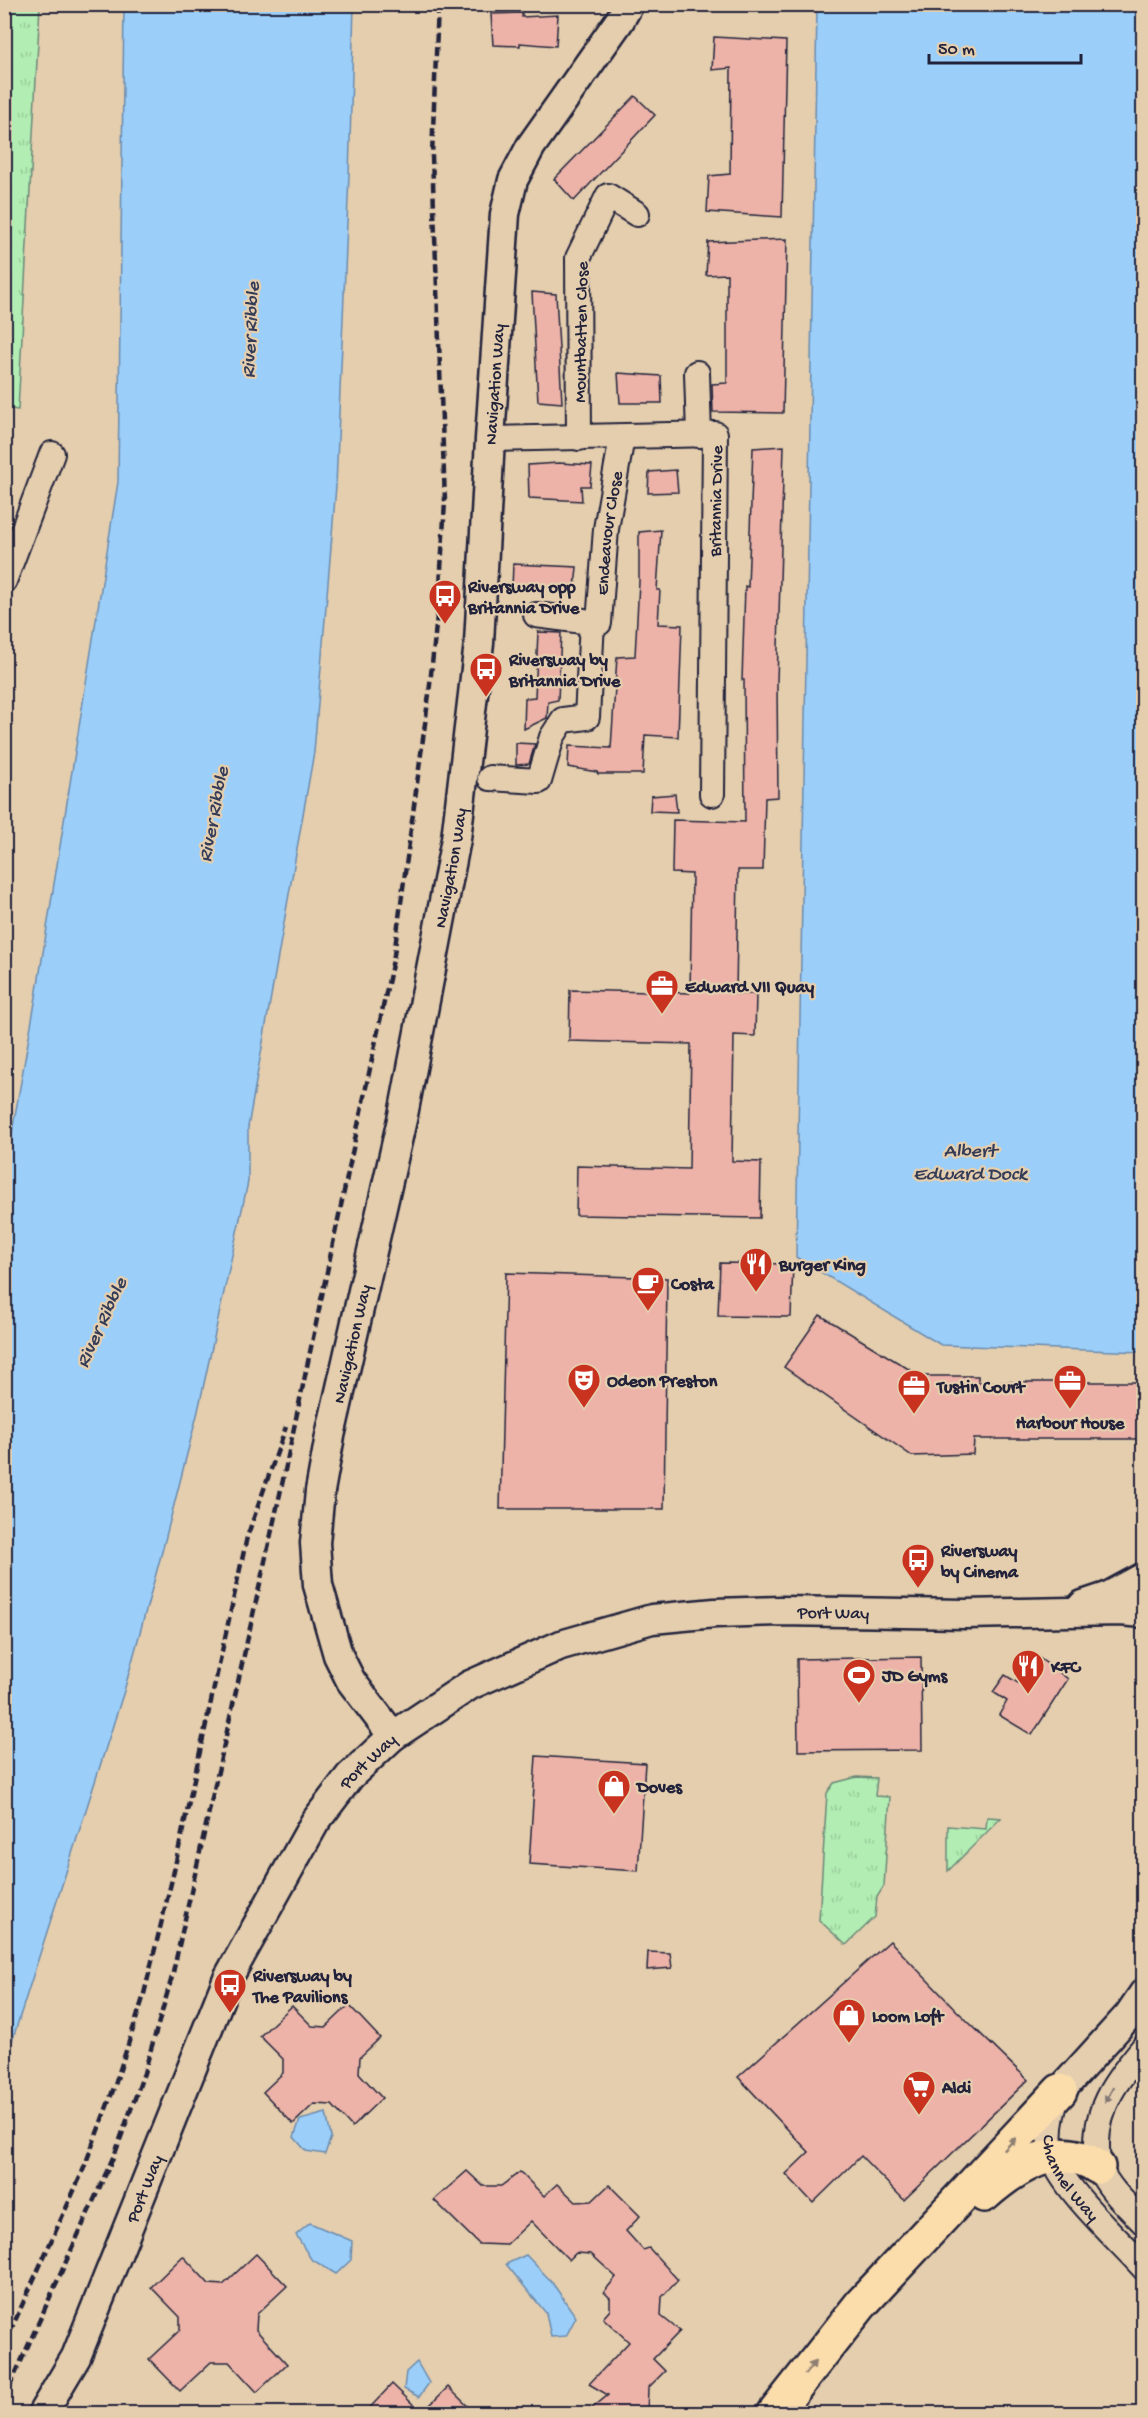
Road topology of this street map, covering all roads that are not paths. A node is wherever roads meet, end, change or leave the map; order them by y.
1 (629, 4) edge
2 (637, 214) dead end
3 (697, 373) dead end
4 (699, 435) junction
5 (622, 437) junction
6 (579, 438) junction
7 (490, 439) junction
8 (51, 454) dead end
9 (4, 581) edge
10 (536, 615) dead end
11 (592, 622) junction
12 (490, 778) dead end
13 (711, 794) dead end
14 (1143, 1577) edge
15 (1061, 1613) junction
16 (1143, 1613) edge
17 (393, 1736) junction
18 (1143, 1993) edge
19 (1143, 2048) edge
20 (1060, 2091) junction
21 (1052, 2156) junction
22 (1098, 2167) junction
23 (1143, 2223) edge
24 (1143, 2268) edge
25 (861, 2304) junction
26 (42, 2414) edge
27 (774, 2414) edge

1 - 7 street, Navigation Way
2 - 6 street, Mountbatten Close
3 - 4 street
4 - 5 street, Britannia Drive
4 - 13 street, Britannia Drive
5 - 6 street, Britannia Drive
5 - 11 street, Endeavour Close
6 - 7 street, Britannia Drive
7 - 17 street, Navigation Way
8 - 9 street
10 - 11 street
11 - 12 street, Endeavour Close
14 - 15 street, Port Way
15 - 16 street, Port Way
15 - 17 street, Port Way
17 - 26 street, Port Way
18 - 20 street, Channel Way
19 -> 22 street, Channel Way
20 - 21 street, Channel Way
25 -> 20 highway
21 - 22 highway
21 - 24 street, Channel Way
21 - 25 highway
22 - 23 street, Channel Way
27 -> 25 highway

